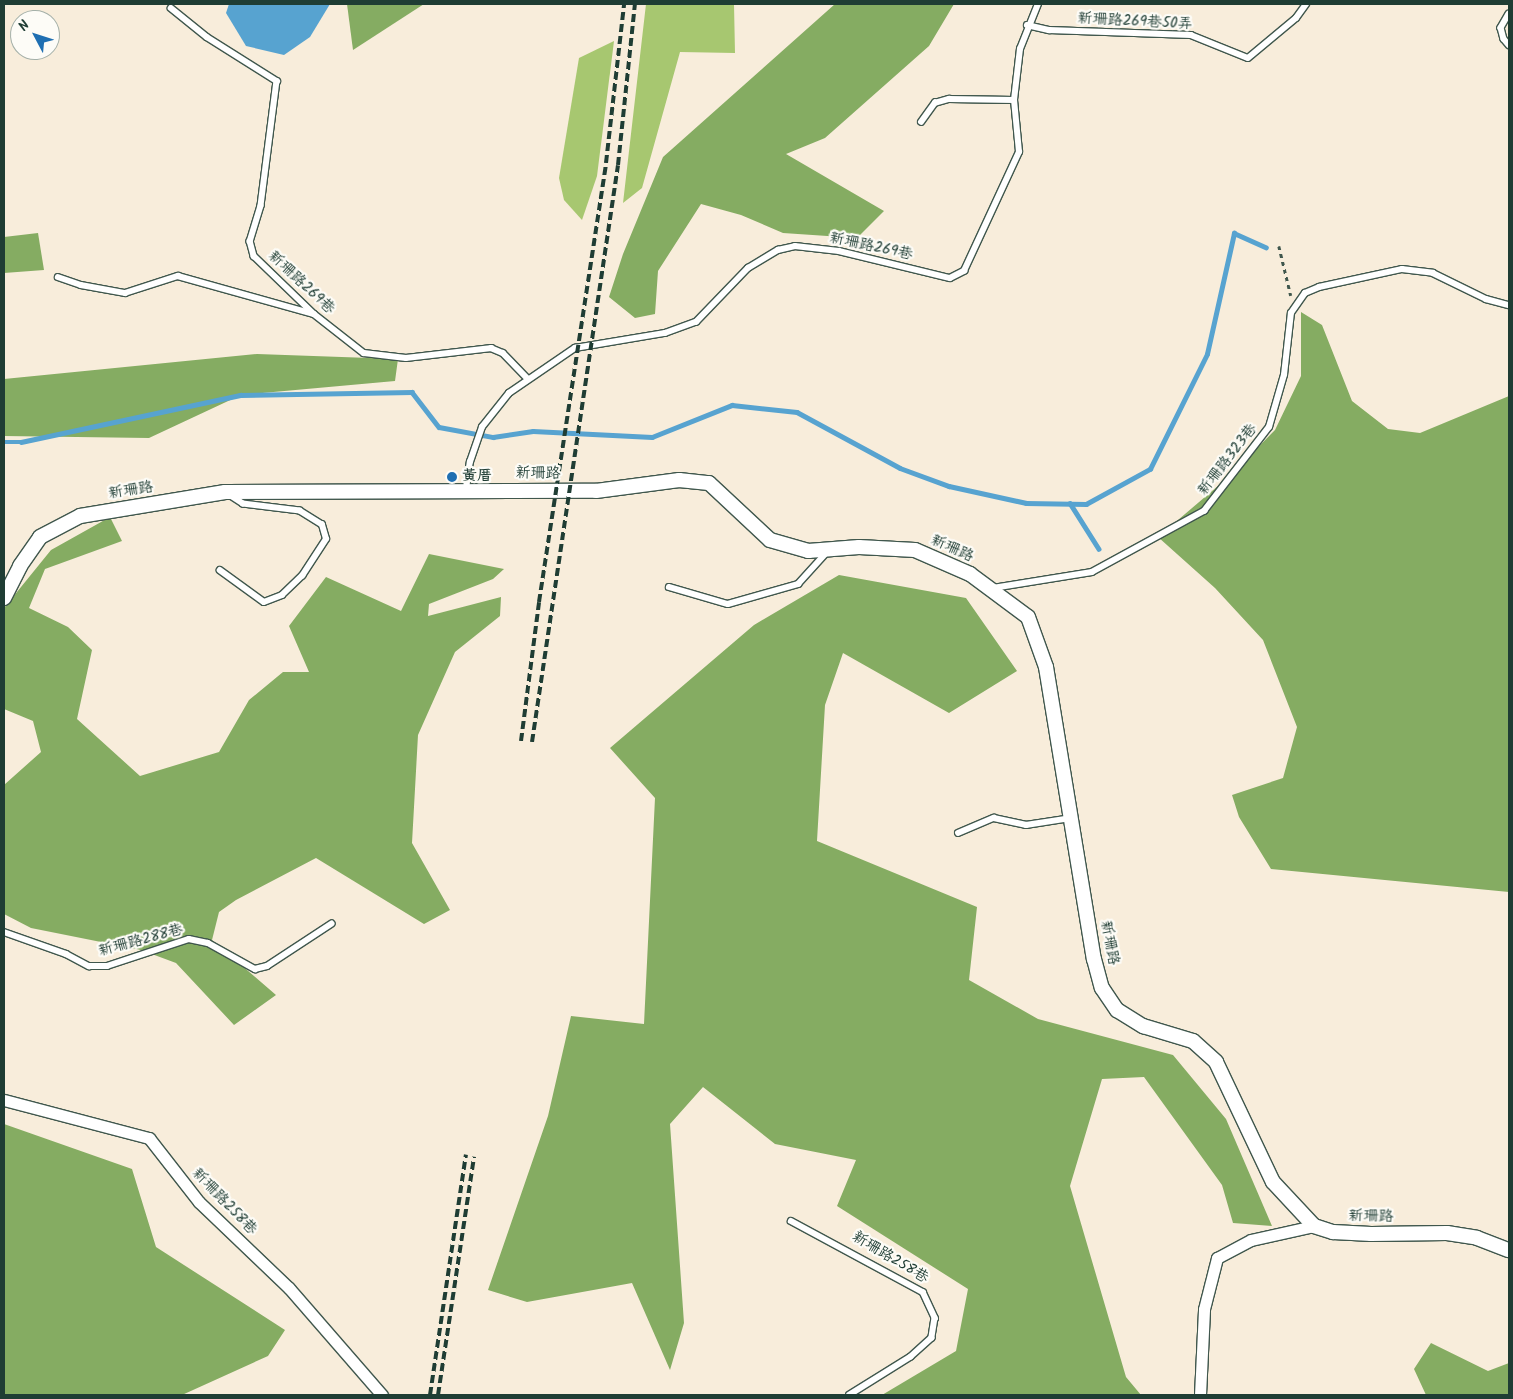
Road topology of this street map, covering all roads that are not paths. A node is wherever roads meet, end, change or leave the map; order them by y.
1 (1038, 4) edge
2 (1306, 4) edge
3 (171, 8) dead end
4 (1509, 14) edge
5 (1027, 25) junction
6 (1509, 45) edge
7 (1014, 100) junction
8 (921, 122) dead end
9 (58, 277) dead end
10 (1509, 305) edge
11 (314, 314) junction
12 (528, 379) junction
13 (466, 490) junction
14 (225, 492) junction
15 (830, 549) junction
16 (220, 570) dead end
17 (669, 587) dead end
18 (989, 589) junction
19 (4, 598) edge
20 (1071, 818) junction
21 (958, 833) dead end
22 (331, 924) dead end
23 (4, 932) edge
24 (4, 1100) edge
25 (791, 1221) dead end
26 (1314, 1226) junction
27 (1509, 1250) edge
28 (382, 1395) edge
29 (850, 1395) edge
30 (1200, 1395) edge

1 - 5 lane, 新珊路269巷
2 - 5 lane, 新珊路269巷50弄
3 - 11 lane, 新珊路269巷
4 - 6 lane
5 - 7 lane, 新珊路269巷
7 - 8 lane
7 - 12 lane, 新珊路269巷
9 - 11 lane
10 - 18 lane, 新珊路323巷
11 - 12 lane, 新珊路269巷
12 - 13 lane, 新珊路269巷
13 - 14 street, 新珊路
13 - 15 street, 新珊路
14 - 16 lane
14 - 19 street, 新珊路
15 - 17 lane
15 - 18 street, 新珊路
18 - 20 street, 新珊路
20 - 21 lane
20 - 26 street, 新珊路
22 - 23 lane, 新珊路288巷
24 - 28 street, 新珊路258巷
25 - 29 lane, 新珊路258巷
26 - 27 street, 新珊路
26 - 30 street

